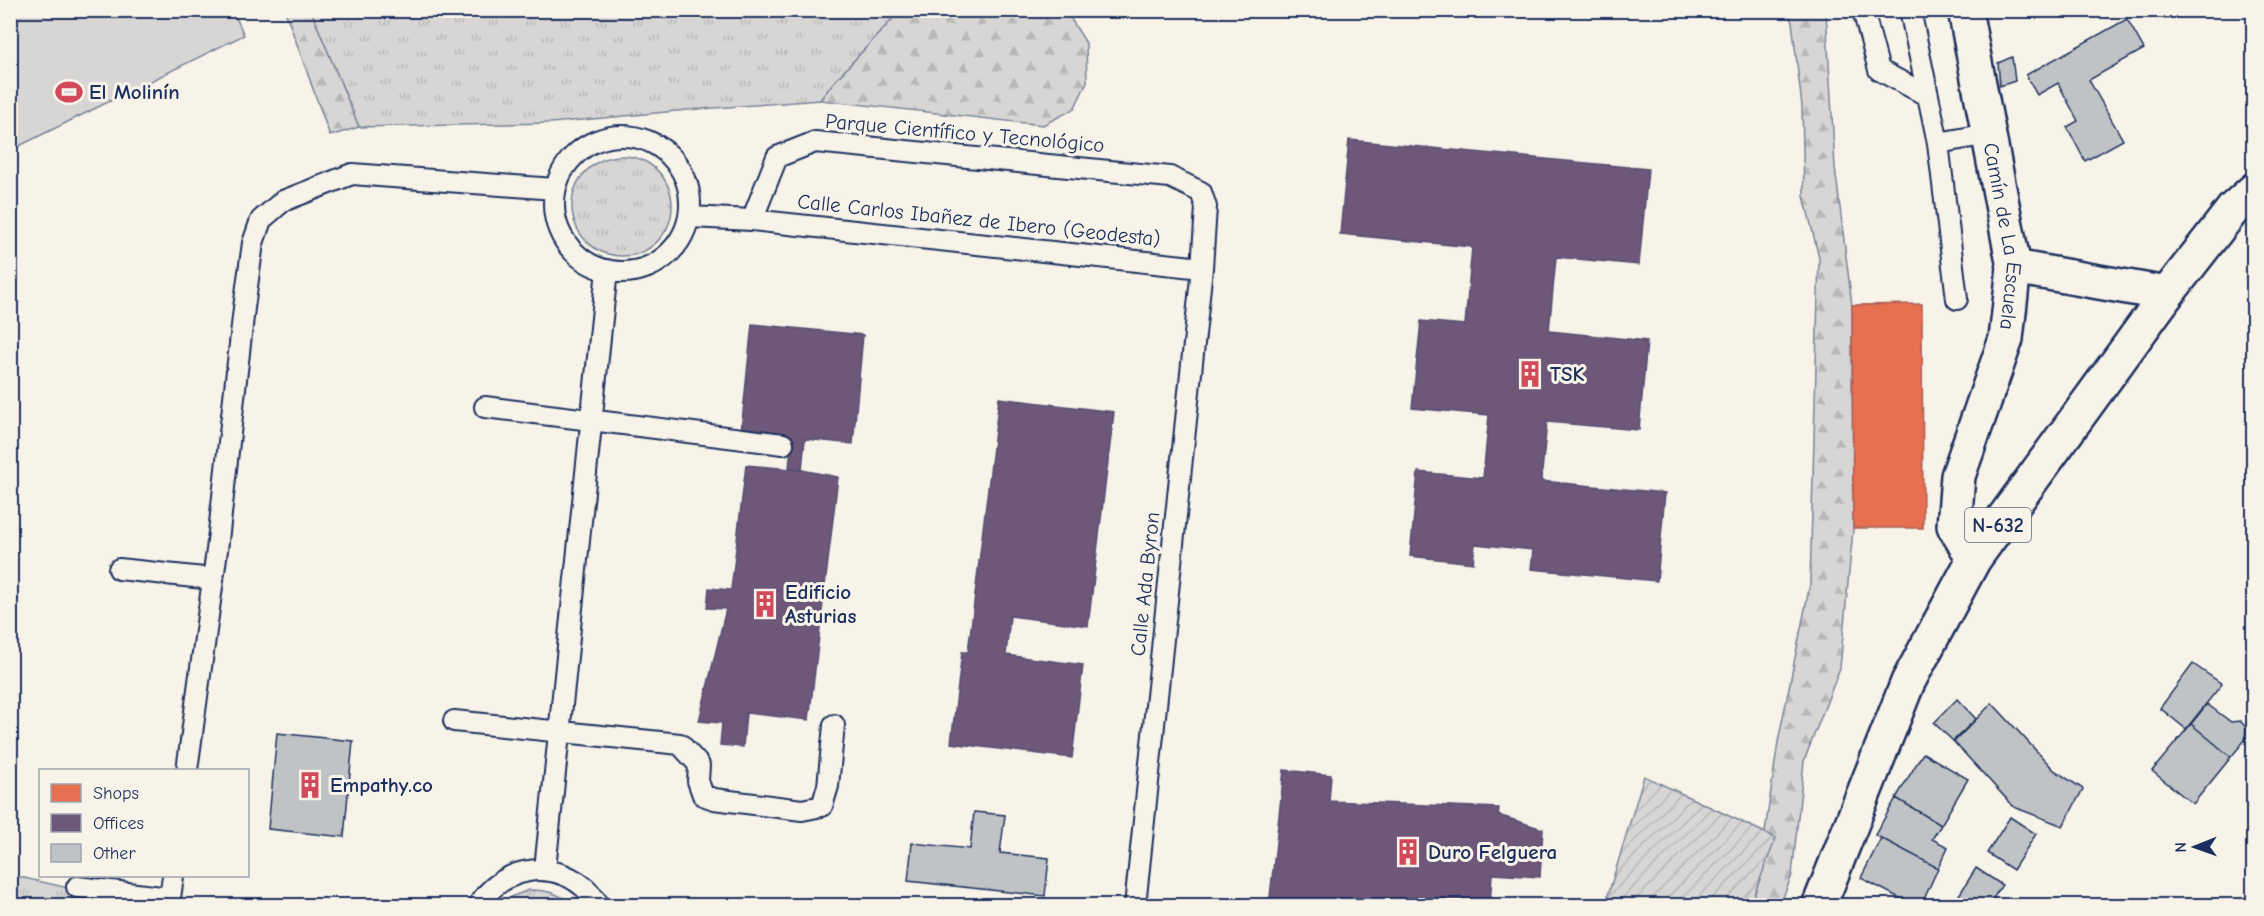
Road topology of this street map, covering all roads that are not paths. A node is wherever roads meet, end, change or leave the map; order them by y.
1 (1863, 10) edge
2 (1910, 10) edge
3 (1965, 10) edge
4 (1928, 96) junction
5 (1989, 134) junction
6 (1938, 143) junction
7 (555, 189) junction
8 (2253, 190) edge
9 (690, 217) junction
10 (752, 220) junction
11 (2014, 267) junction
12 (1202, 268) junction
13 (607, 270) junction
14 (2167, 294) junction
15 (1957, 299) dead end
16 (485, 408) dead end
17 (591, 421) junction
18 (783, 444) dead end
19 (1974, 558) junction
20 (119, 569) dead end
21 (213, 579) junction
22 (454, 721) dead end
23 (834, 725) dead end
24 (559, 732) junction
25 (187, 769) edge
26 (545, 869) junction
27 (173, 877) edge
28 (77, 886) dead end
29 (169, 902) edge
30 (478, 906) edge
31 (600, 906) edge
32 (1135, 906) edge
33 (1819, 906) edge

1 - 4 lane
2 - 4 lane
3 - 5 main road, Camín de La Escuela
4 - 6 lane
5 - 6 lane
5 - 11 main road, Camín de La Escuela
6 - 15 lane
7 - 9 lane
7 - 13 lane
7 - 21 lane
8 - 14 main road, N-632
9 - 10 lane
9 - 13 lane
10 - 12 lane, Calle Carlos Ibañez de Ibero (Geodesta)
10 - 12 lane, Parque Científico y Tecnológico
11 - 14 main road
11 - 19 main road, Camín de La Escuela
12 - 32 lane, Calle Ada Byron
13 - 17 lane
14 - 19 main road, N-632
16 - 17 lane
17 - 18 lane
17 - 24 lane
19 - 33 main road, N-632
20 - 21 lane
21 - 25 lane
22 - 24 lane
23 - 24 lane
24 - 26 lane
26 - 30 lane
26 - 31 lane
27 - 29 lane
28 - 29 lane

